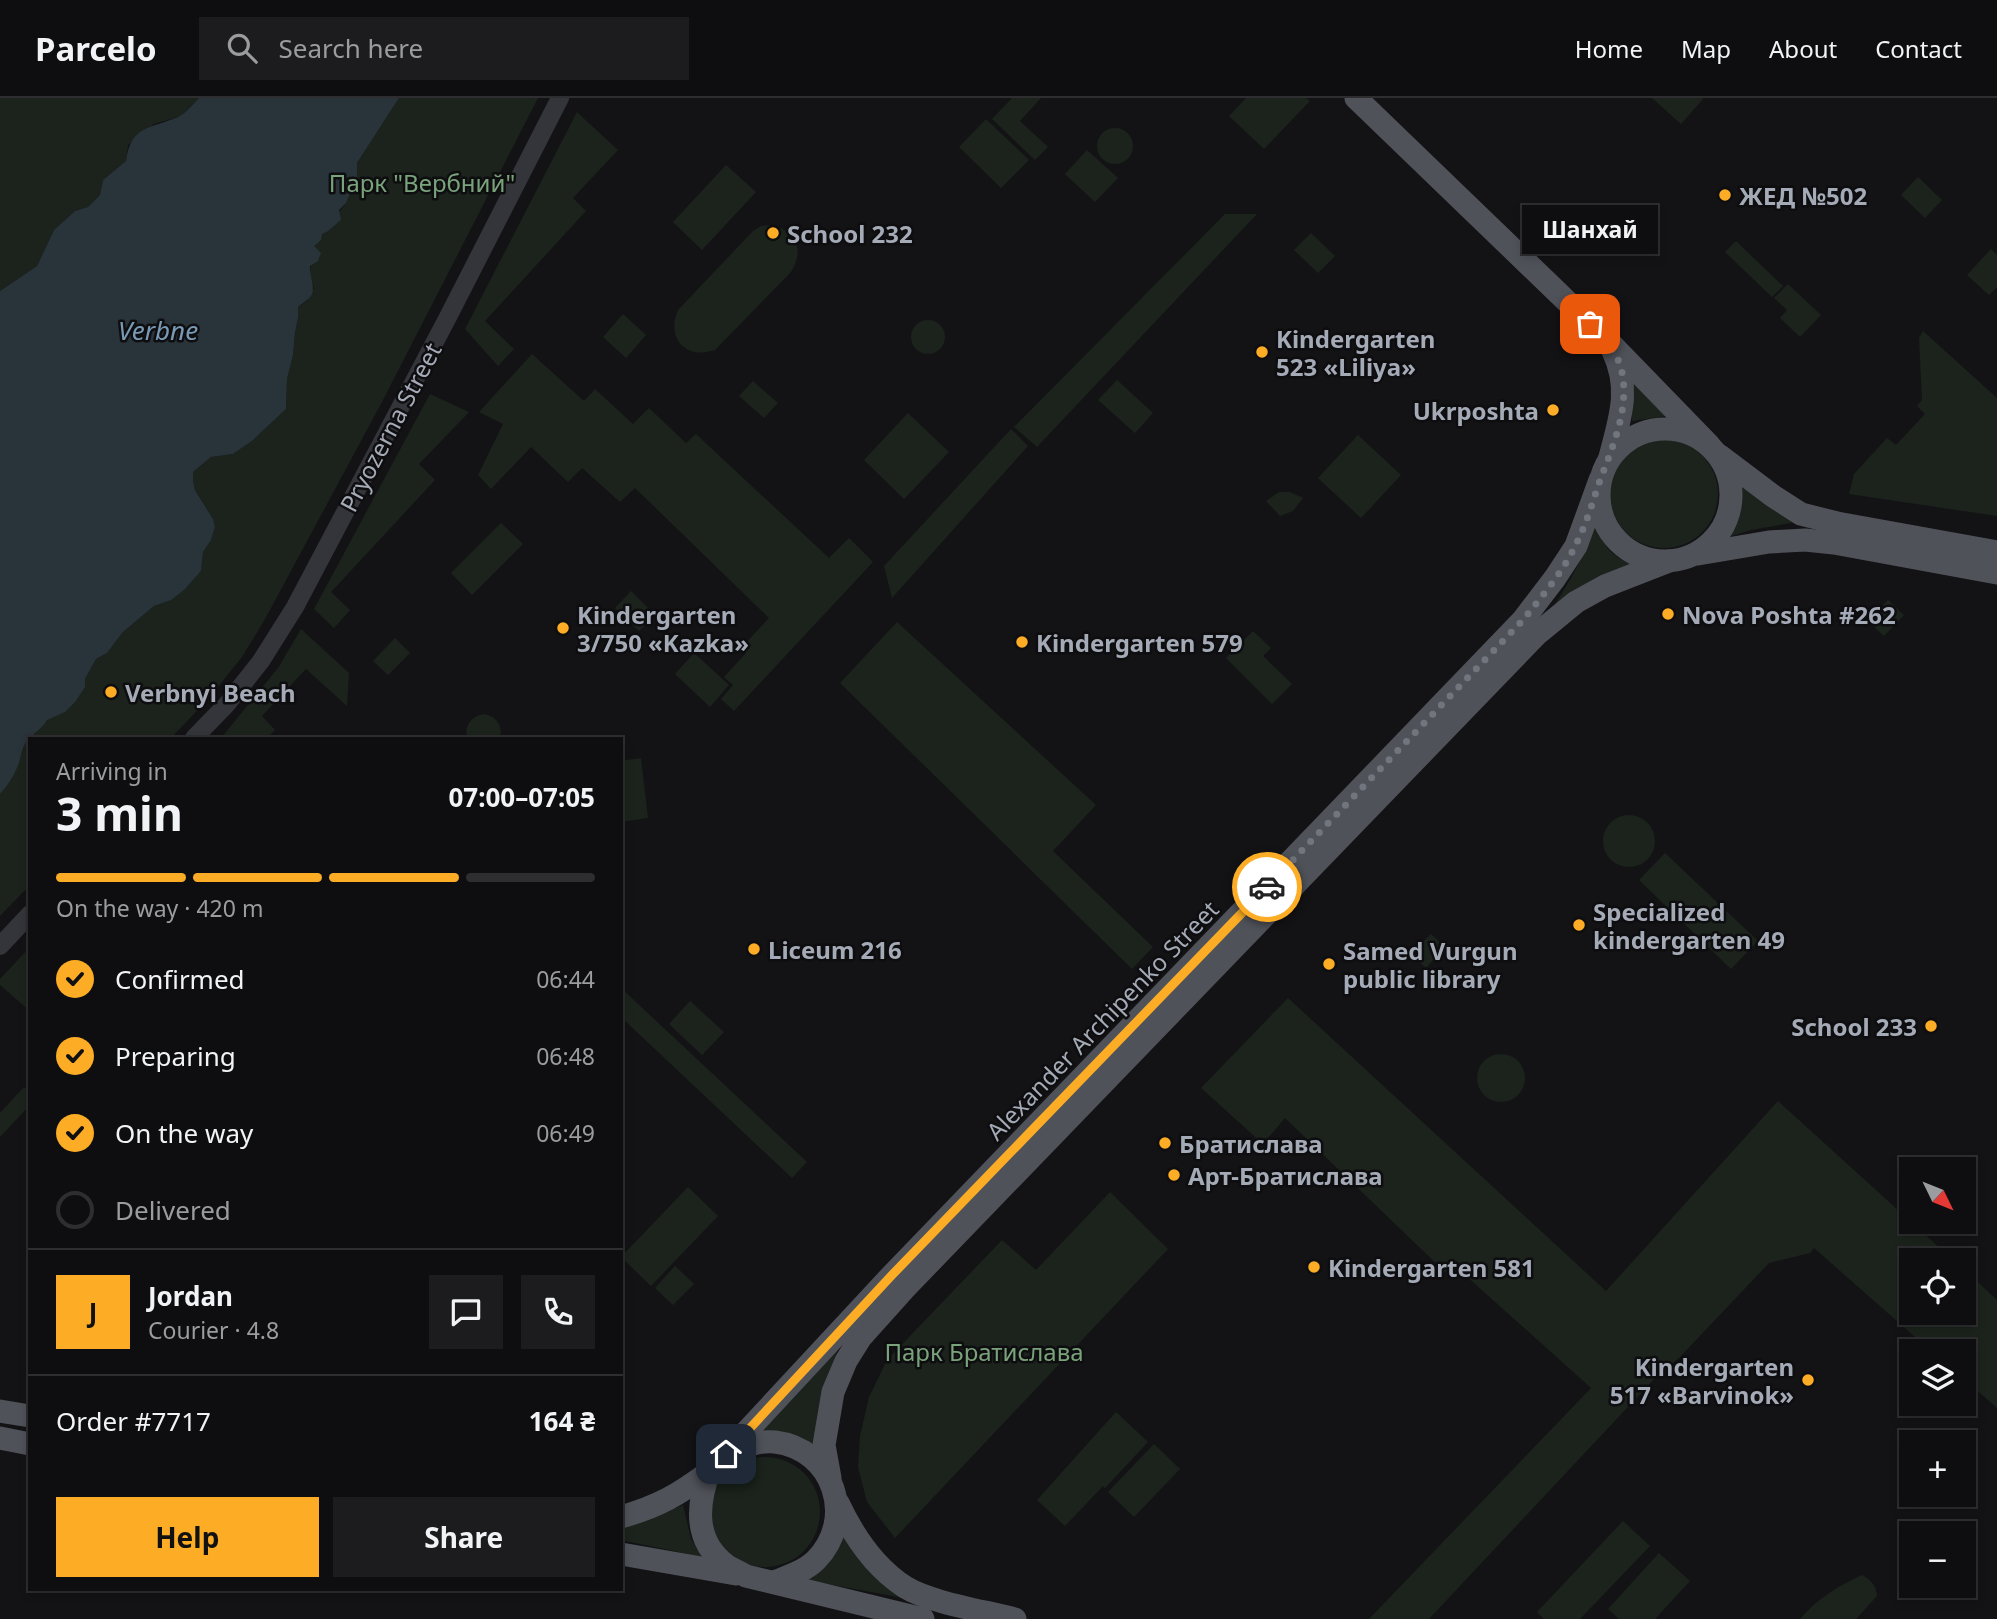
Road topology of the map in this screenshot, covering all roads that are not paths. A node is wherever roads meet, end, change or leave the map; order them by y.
1 (560, 98) edge
2 (1356, 98) edge
3 (1609, 342) junction
4 (1713, 450) junction
5 (1609, 459) junction
6 (1600, 480) junction
7 (1997, 552) edge
8 (1691, 555) junction
9 (1669, 561) junction
10 (1997, 573) edge
11 (195, 737) edge
12 (28, 917) edge
13 (0, 946) edge
14 (0, 1411) edge
15 (28, 1416) edge
16 (0, 1438) edge
17 (28, 1444) edge
18 (726, 1454) junction
19 (709, 1472) junction
20 (833, 1489) junction
21 (623, 1516) edge
22 (623, 1554) edge
23 (746, 1576) junction
24 (774, 1582) junction
25 (923, 1619) edge
26 (1015, 1619) edge

1 - 11 street, Pryozerna Street
2 - 3 main road
3 - 4 main road
3 - 5 main road
4 - 5 main road
4 - 7 main road
4 - 8 main road
5 - 6 main road
6 - 9 main road
6 - 18 main road, Alexander Archipenko Street
8 - 9 main road
8 - 10 main road
9 - 20 main road, Alexander Archipenko Street
12 - 13 street
14 - 15 main road
16 - 17 main road
18 - 19 main road
18 - 20 main road
19 - 21 main road
19 - 23 main road
20 - 24 main road
20 - 26 main road
22 - 23 main road
23 - 24 main road
24 - 25 main road

